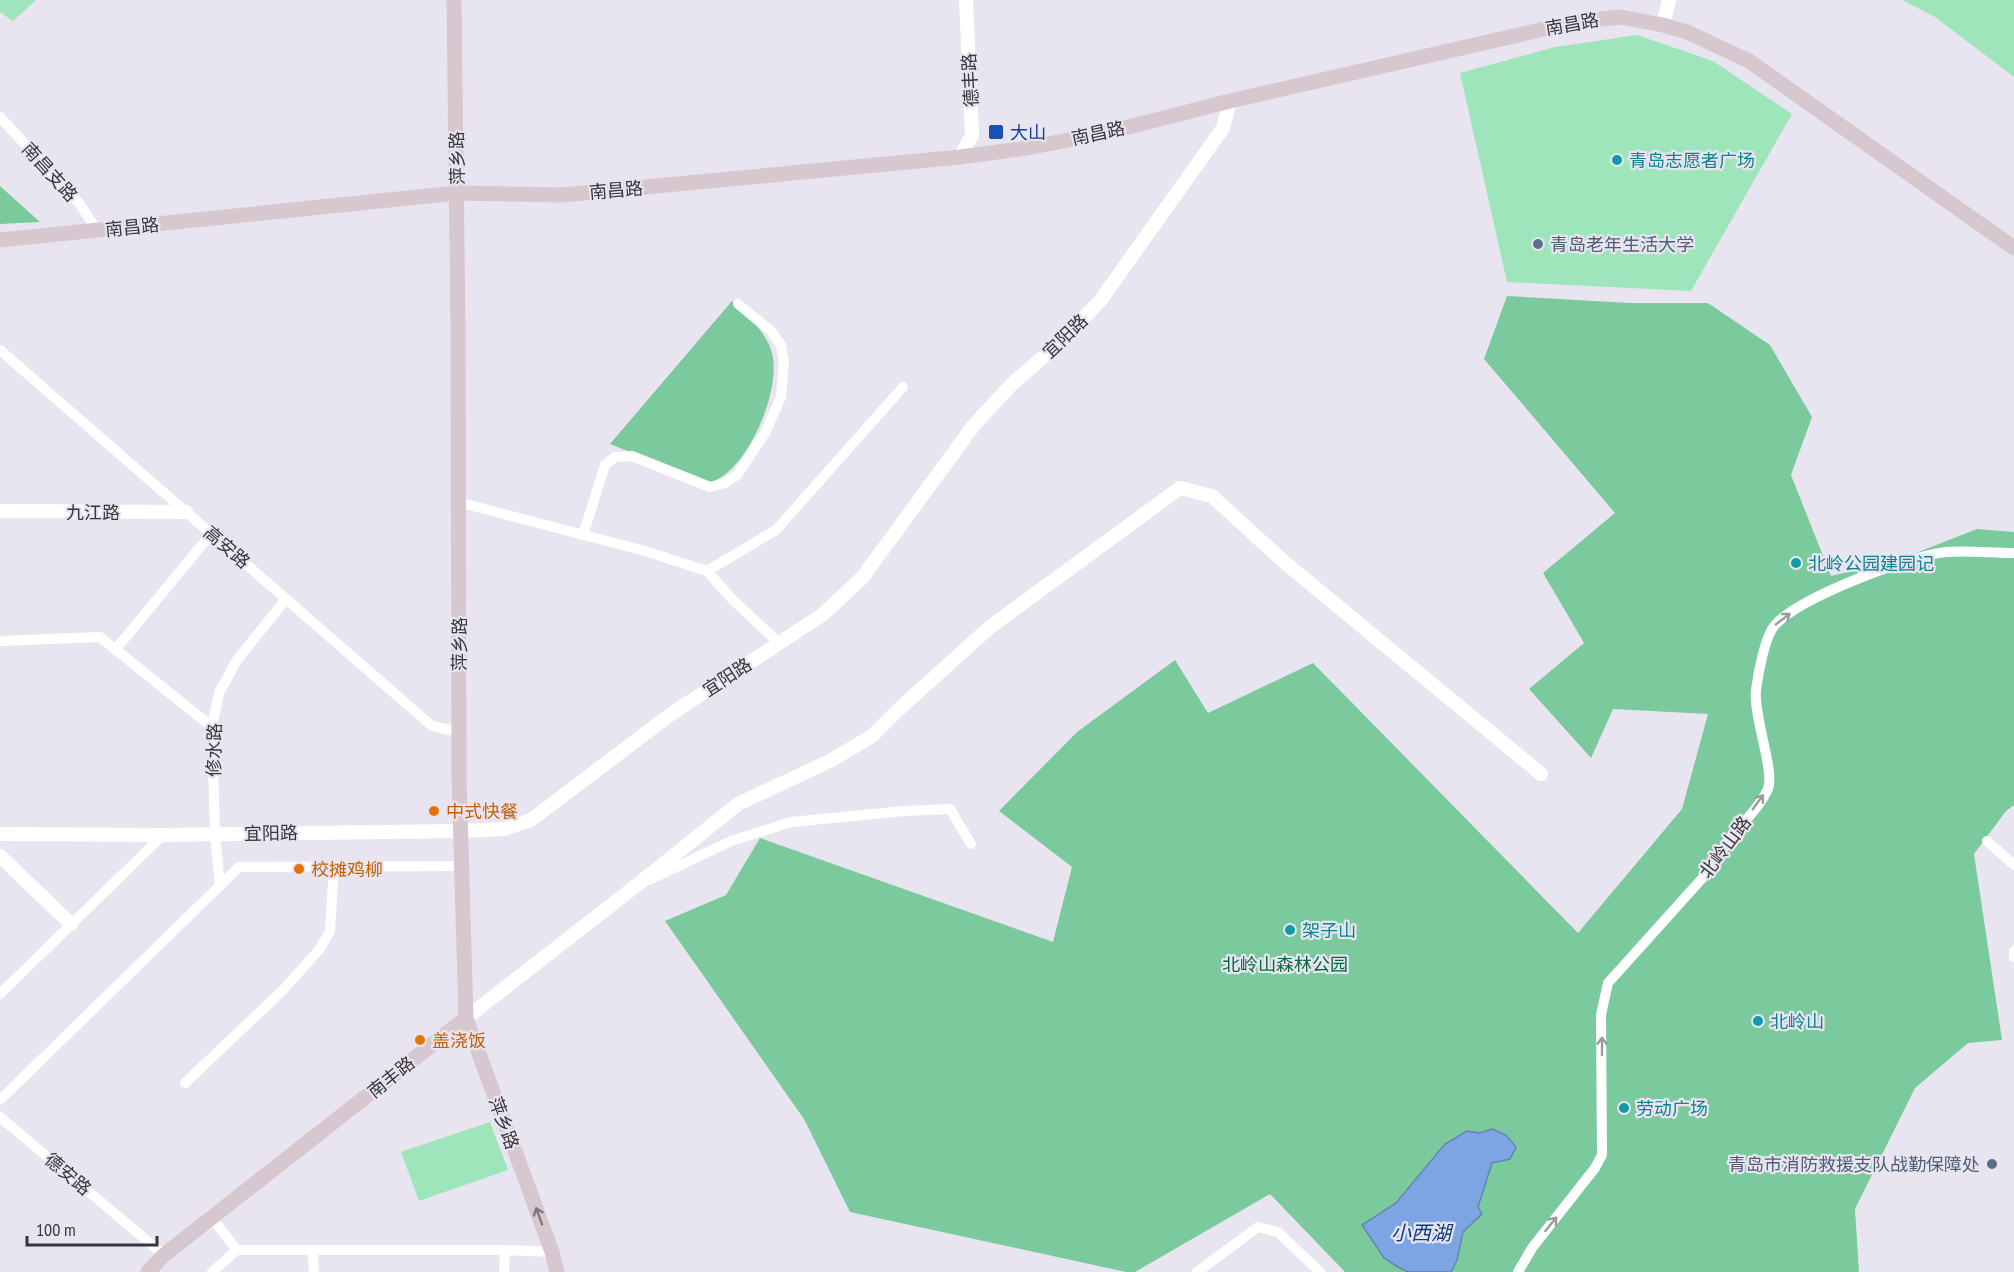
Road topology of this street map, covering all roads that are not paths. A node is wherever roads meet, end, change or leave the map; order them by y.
1 (454, 0) edge
2 (966, 0) edge
3 (1669, 0) edge
4 (1663, 25) junction
5 (1230, 101) junction
6 (0, 117) edge
7 (960, 157) junction
8 (457, 193) junction
9 (97, 230) junction
10 (0, 240) edge
11 (2014, 248) edge
12 (738, 304) dead end
13 (0, 350) edge
14 (903, 387) dead end
15 (458, 502) junction
16 (0, 511) edge
17 (186, 512) junction
18 (212, 534) junction
19 (583, 535) junction
20 (2014, 553) edge
21 (707, 571) junction
22 (286, 599) junction
23 (0, 641) edge
24 (779, 643) junction
25 (115, 650) junction
26 (212, 727) junction
27 (459, 732) junction
28 (1540, 774) dead end
29 (460, 831) junction
30 (0, 834) edge
31 (215, 834) junction
32 (163, 835) junction
33 (1987, 841) dead end
34 (971, 844) dead end
35 (0, 856) edge
36 (2014, 865) edge
37 (334, 866) junction
38 (461, 866) junction
39 (638, 885) junction
40 (220, 886) junction
41 (71, 924) junction
42 (2014, 951) edge
43 (2014, 957) edge
44 (0, 994) edge
45 (466, 1018) junction
46 (185, 1083) dead end
47 (0, 1100) edge
48 (0, 1117) edge
49 (212, 1218) junction
50 (237, 1250) junction
51 (312, 1250) junction
52 (505, 1250) junction
53 (552, 1252) junction
54 (164, 1255) junction
55 (148, 1272) edge
56 (212, 1272) edge
57 (314, 1272) edge
58 (504, 1272) edge
59 (557, 1272) edge
60 (1197, 1272) edge
61 (1320, 1272) edge
62 (1518, 1272) edge

1 - 8 main road, 萍乡路
2 - 7 street, 德丰路
3 - 4 street
4 - 5 main road, 南昌路
4 - 11 main road, 南昌路
5 - 7 main road, 南昌路
5 - 24 street, 宜阳路
6 - 9 street, 南昌支路
7 - 8 main road, 南昌路
8 - 9 main road, 南昌路
8 - 15 main road, 萍乡路
9 - 10 main road, 南昌路
12 - 19 street
13 - 17 street, 高安路
14 - 21 street
15 - 19 street
15 - 27 main road, 萍乡路
16 - 17 street, 九江路
17 - 18 street, 高安路
18 - 22 street, 高安路
18 - 25 street
19 - 21 street
62 -> 20 street, 北岭山路
21 - 24 street
22 - 26 street, 修水路
22 - 27 street, 高安路
23 - 25 street
24 - 29 street, 宜阳路
25 - 26 street
26 - 31 street, 修水路
27 - 29 main road, 萍乡路
28 - 39 street, 南丰路
29 - 31 street, 宜阳路
29 - 38 main road, 萍乡路
30 - 32 street, 宜阳路
31 - 32 street, 宜阳路
31 - 40 street, 修水路
32 - 41 street
33 - 36 street
34 - 39 street
35 - 41 street
37 - 38 street
37 - 40 street
37 - 46 street
38 - 45 main road, 萍乡路
39 - 45 street, 南丰路
40 - 47 street
41 - 44 street
42 - 43 street
45 - 49 main road, 南丰路
53 -> 45 main road, 萍乡路
48 - 54 street, 德安路
49 - 50 street
49 - 54 main road, 南丰路
50 - 51 street
50 - 56 street
51 - 52 street
51 - 57 street
52 - 53 street
52 - 58 street
53 - 59 main road, 萍乡路
54 - 55 main road, 南丰路
60 - 61 street

